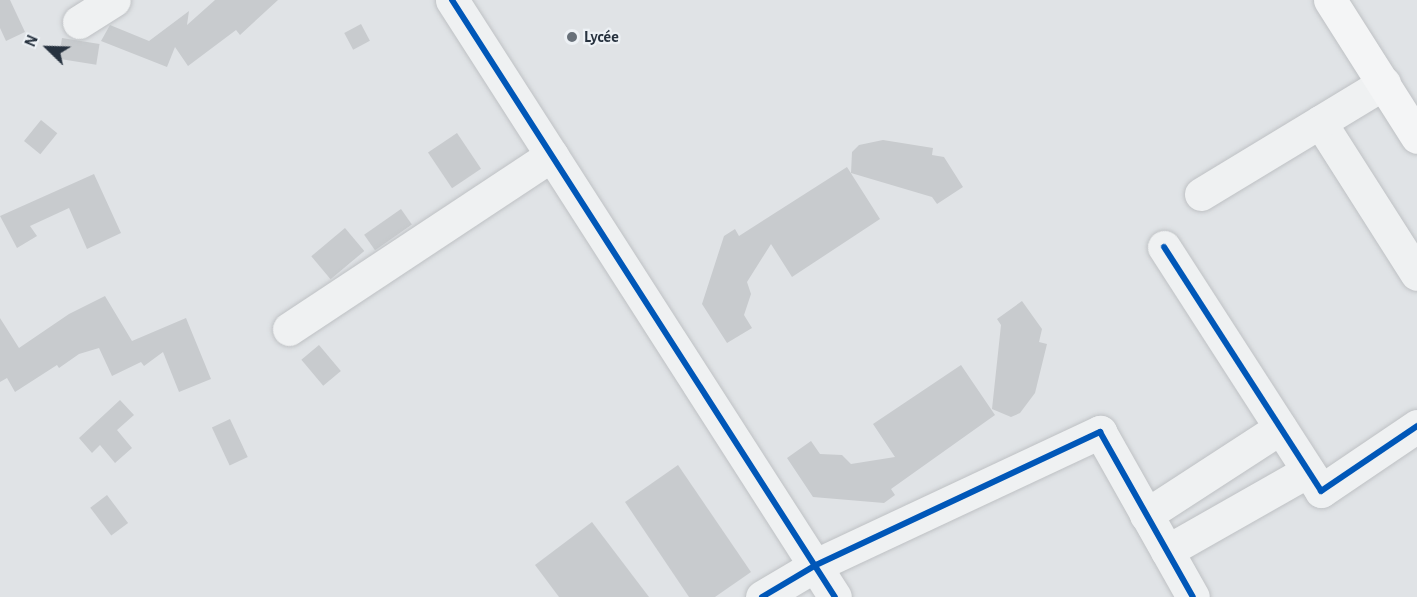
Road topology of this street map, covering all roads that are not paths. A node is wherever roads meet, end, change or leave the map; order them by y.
1 (114, 0) edge
2 (452, 0) edge
3 (1330, 0) edge
4 (79, 22) dead end
5 (1384, 83) junction
6 (1320, 122) junction
7 (1417, 137) edge
8 (552, 155) junction
9 (1201, 194) dead end
10 (1164, 247) dead end
11 (1417, 274) edge
12 (289, 330) dead end
13 (1417, 426) edge
14 (1280, 428) junction
15 (1308, 471) junction
16 (1146, 515) junction
17 (1167, 551) junction
18 (816, 565) junction
19 (762, 597) edge
20 (835, 597) edge
21 (1193, 597) edge

1 - 4 street
2 - 8 street
3 - 5 main road
5 - 6 street
5 - 7 main road
6 - 9 street
6 - 11 street
8 - 12 street
8 - 18 street
10 - 14 street
13 - 15 street
14 - 15 street
14 - 16 street
15 - 17 street
16 - 17 street
16 - 18 street
17 - 21 street
18 - 19 street
18 - 20 street

